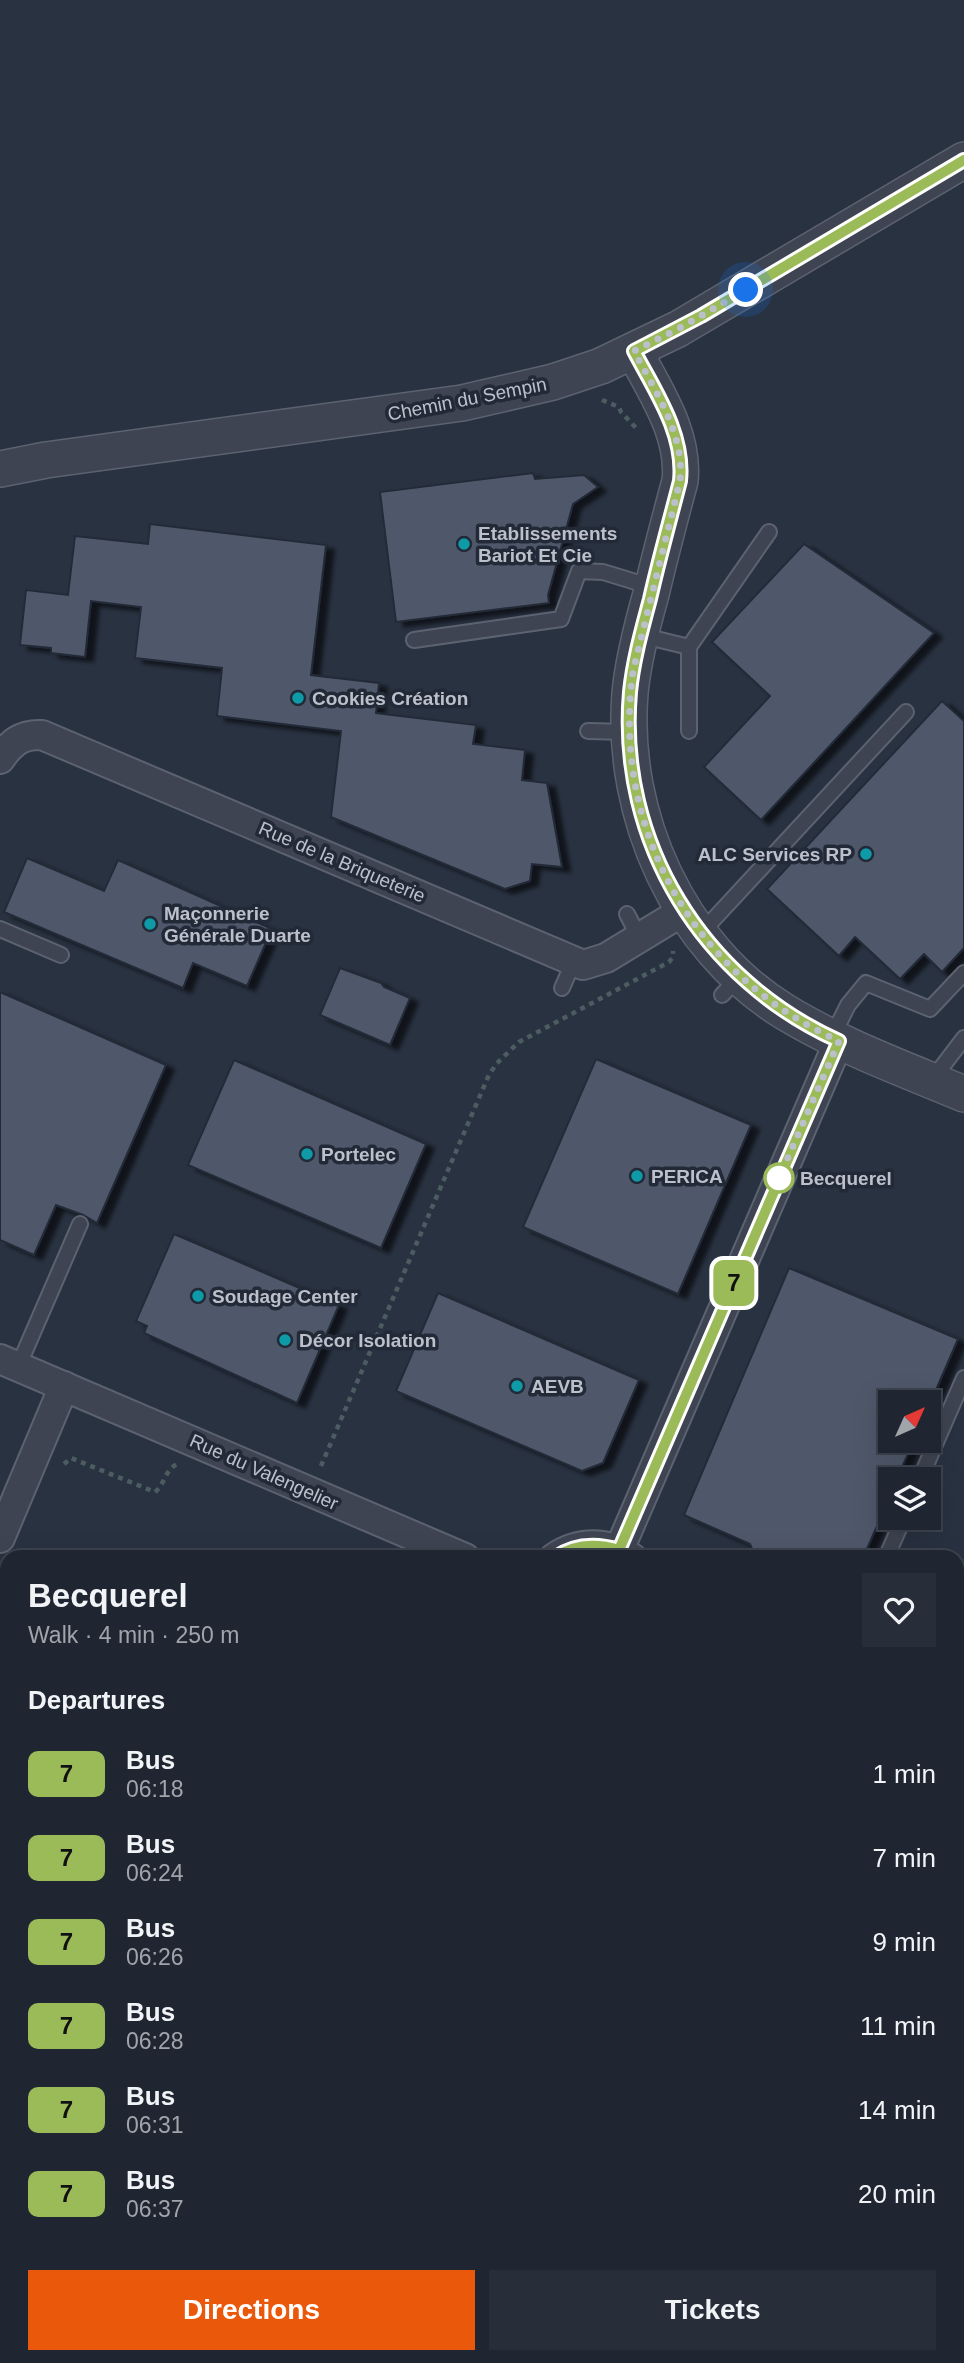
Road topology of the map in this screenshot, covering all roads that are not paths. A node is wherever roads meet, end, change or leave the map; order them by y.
1 (964, 160) edge
2 (634, 351) junction
3 (0, 469) edge
4 (769, 532) dead end
5 (653, 587) junction
6 (640, 635) junction
7 (414, 640) dead end
8 (689, 647) junction
9 (906, 712) dead end
10 (588, 731) dead end
11 (689, 731) dead end
12 (630, 732) junction
13 (0, 759) edge
14 (626, 914) dead end
15 (671, 928) junction
16 (0, 929) edge
17 (61, 955) dead end
18 (964, 972) edge
19 (964, 1038) edge
20 (836, 1039) junction
21 (932, 1080) junction
22 (964, 1094) edge
23 (80, 1224) dead end
24 (9, 1363) edge
25 (964, 1378) edge
26 (64, 1386) junction
27 (925, 1467) edge
28 (898, 1530) edge
29 (0, 1538) edge
30 (446, 1550) edge
31 (567, 1550) edge
32 (614, 1550) edge
33 (627, 1550) edge
34 (890, 1550) edge

1 - 2 street, Chemin du Sempin
2 - 3 street, Chemin du Sempin
2 - 5 street
4 - 8 lane
5 - 6 street
5 - 7 lane
6 - 8 lane
6 - 12 street
8 - 11 lane
9 - 15 lane
10 - 12 lane
12 - 15 street
13 - 15 street, Rue de la Briqueterie
14 - 15 lane
15 - 20 street
16 - 17 lane
18 - 20 lane
19 - 21 lane
20 - 21 street
20 - 33 street
21 - 22 street
23 - 24 lane
24 - 26 street
25 - 27 lane
26 - 29 street
26 - 30 street, Rue du Valengelier
28 - 34 lane
31 - 32 street

